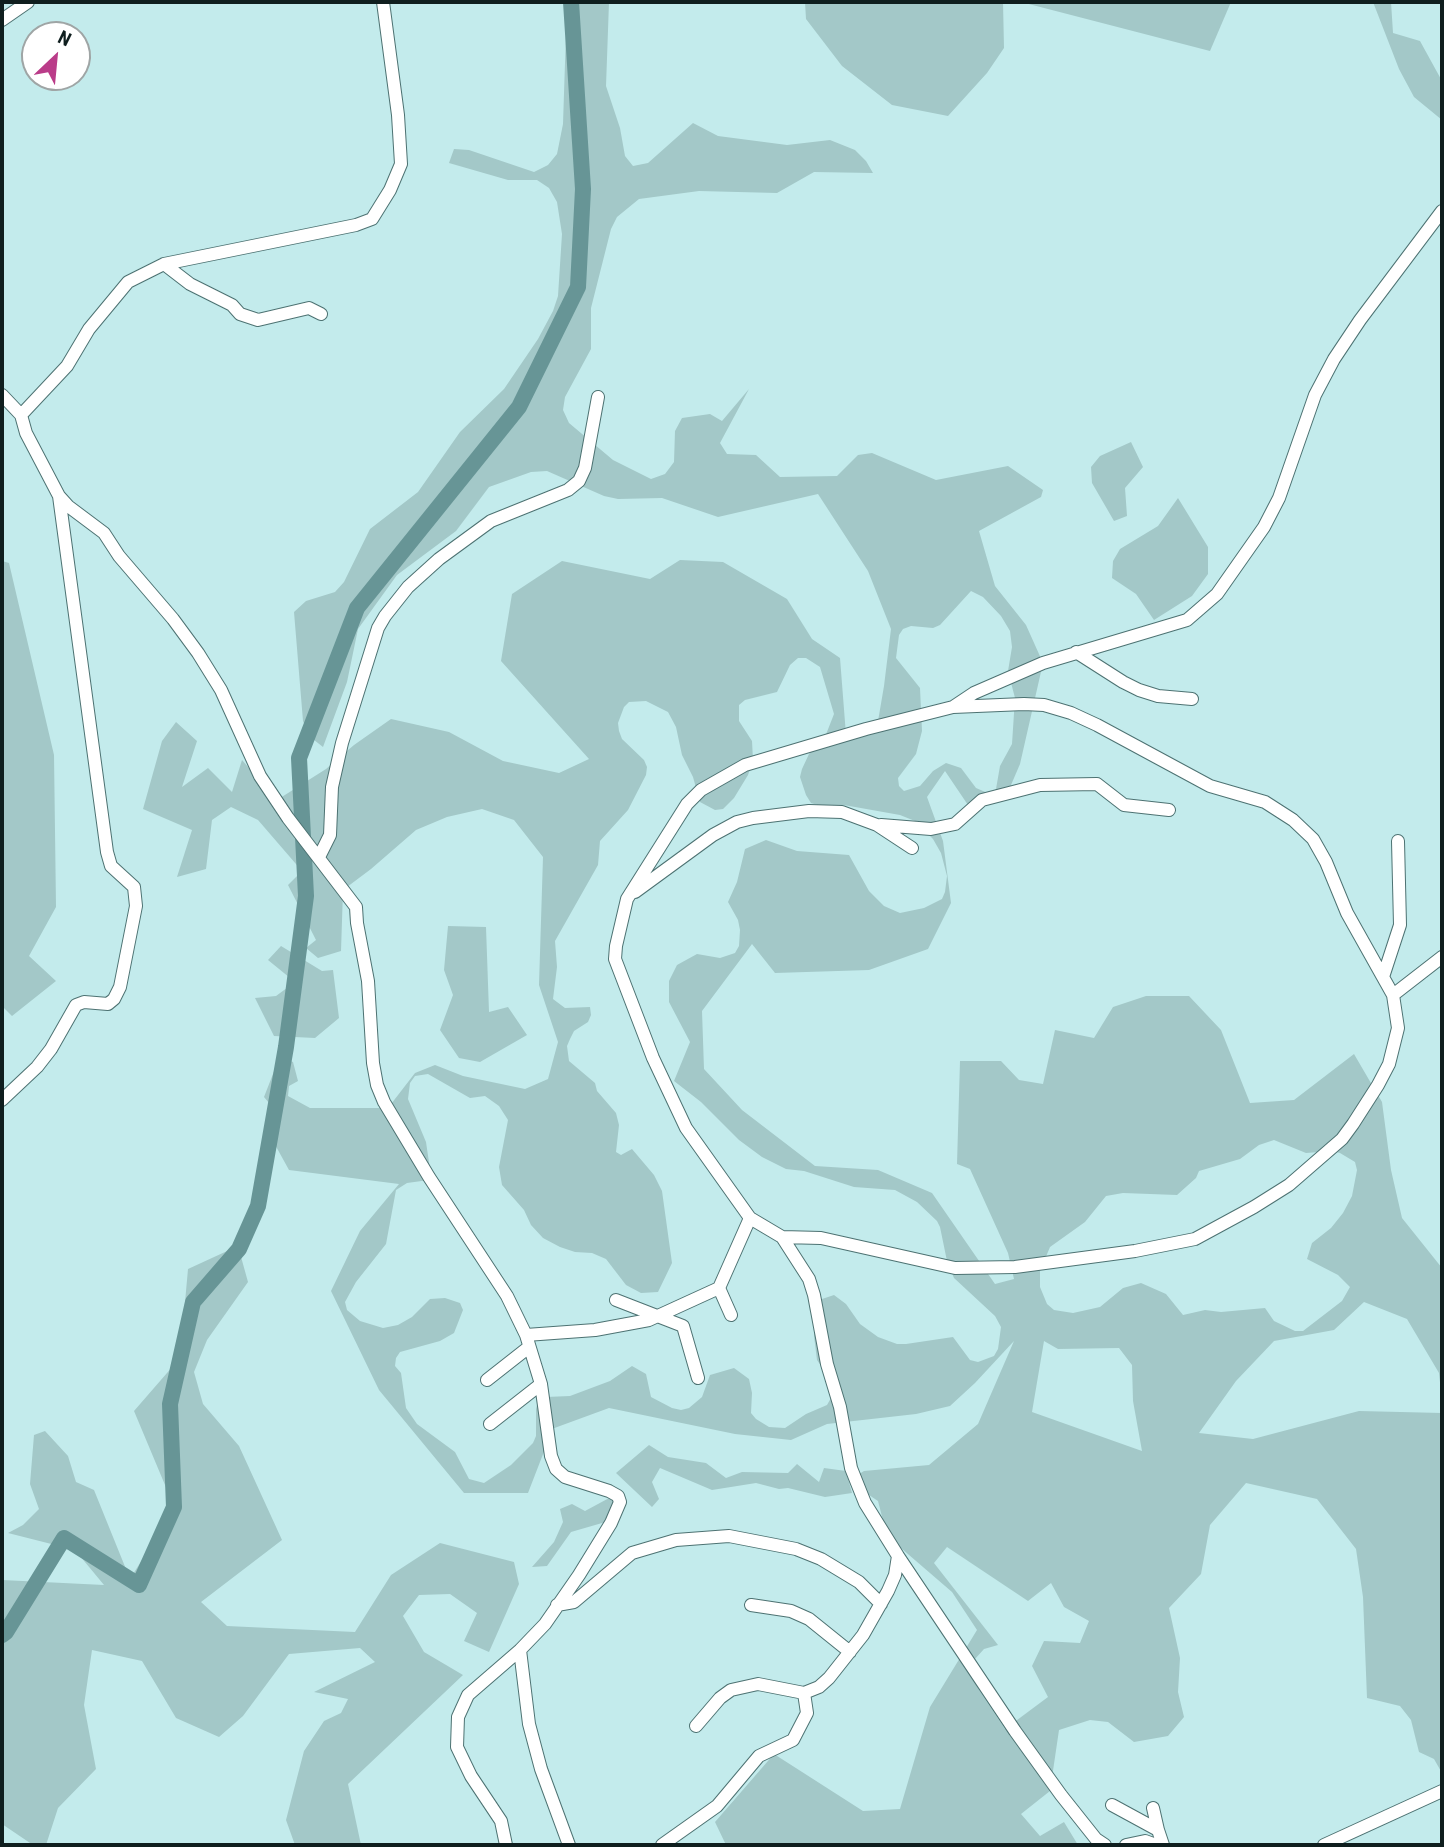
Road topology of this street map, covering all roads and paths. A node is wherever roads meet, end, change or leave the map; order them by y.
1 (28, 2) edge
2 (383, 2) edge
3 (2, 20) edge
4 (1442, 211) edge
5 (164, 264) junction
6 (321, 314) dead end
7 (2, 395) edge
8 (598, 397) dead end
9 (21, 415) junction
10 (59, 496) junction
11 (1076, 652) junction
12 (1192, 699) dead end
13 (953, 708) junction
14 (1169, 810) dead end
15 (877, 825) junction
16 (1398, 841) dead end
17 (912, 848) dead end
18 (319, 857) junction
19 (627, 899) junction
20 (1442, 957) edge
21 (1383, 977) junction
22 (1393, 995) junction
23 (2, 1100) edge
24 (750, 1218) junction
25 (782, 1237) junction
26 (719, 1288) junction
27 (616, 1300) dead end
28 (731, 1315) dead end
29 (660, 1316) junction
30 (528, 1341) junction
31 (698, 1378) dead end
32 (486, 1380) dead end
33 (541, 1384) junction
34 (490, 1424) dead end
35 (898, 1556) junction
36 (881, 1604) junction
37 (558, 1605) junction
38 (751, 1605) dead end
39 (520, 1650) junction
40 (850, 1652) junction
41 (804, 1693) junction
42 (696, 1726) dead end
43 (1442, 1791) edge
44 (1112, 1805) dead end
45 (1153, 1808) dead end
46 (1158, 1830) junction
47 (506, 1845) edge
48 (569, 1845) edge
49 (662, 1845) edge
50 (1105, 1845) edge
51 (1126, 1845) edge
52 (1156, 1845) edge
53 (1163, 1845) edge
54 (1324, 1845) edge

1 - 3 street
2 - 5 street
4 - 11 street
5 - 6 street
5 - 9 street
7 - 9 street
8 - 18 street
9 - 10 street
10 - 18 street
10 - 23 street
11 - 12 street
11 - 13 street
13 - 19 street
13 - 21 street
14 - 15 street
15 - 17 street
15 - 19 street
16 - 21 street
18 - 30 street
19 - 24 street
20 - 22 street
21 - 22 street
22 - 25 street
24 - 25 street
24 - 26 street
25 - 35 street
26 - 28 street
26 - 29 street
27 - 29 street
29 - 30 street
29 - 31 street
30 - 32 street
30 - 33 street
33 - 34 street
33 - 37 street
35 - 36 street
35 - 50 street
36 - 37 street
36 - 40 street
37 - 39 street
38 - 40 street
39 - 47 street
39 - 48 street
40 - 41 street
41 - 42 street
41 - 49 street
43 - 54 street
44 - 46 street
45 - 46 street
46 - 53 street
51 - 52 street

